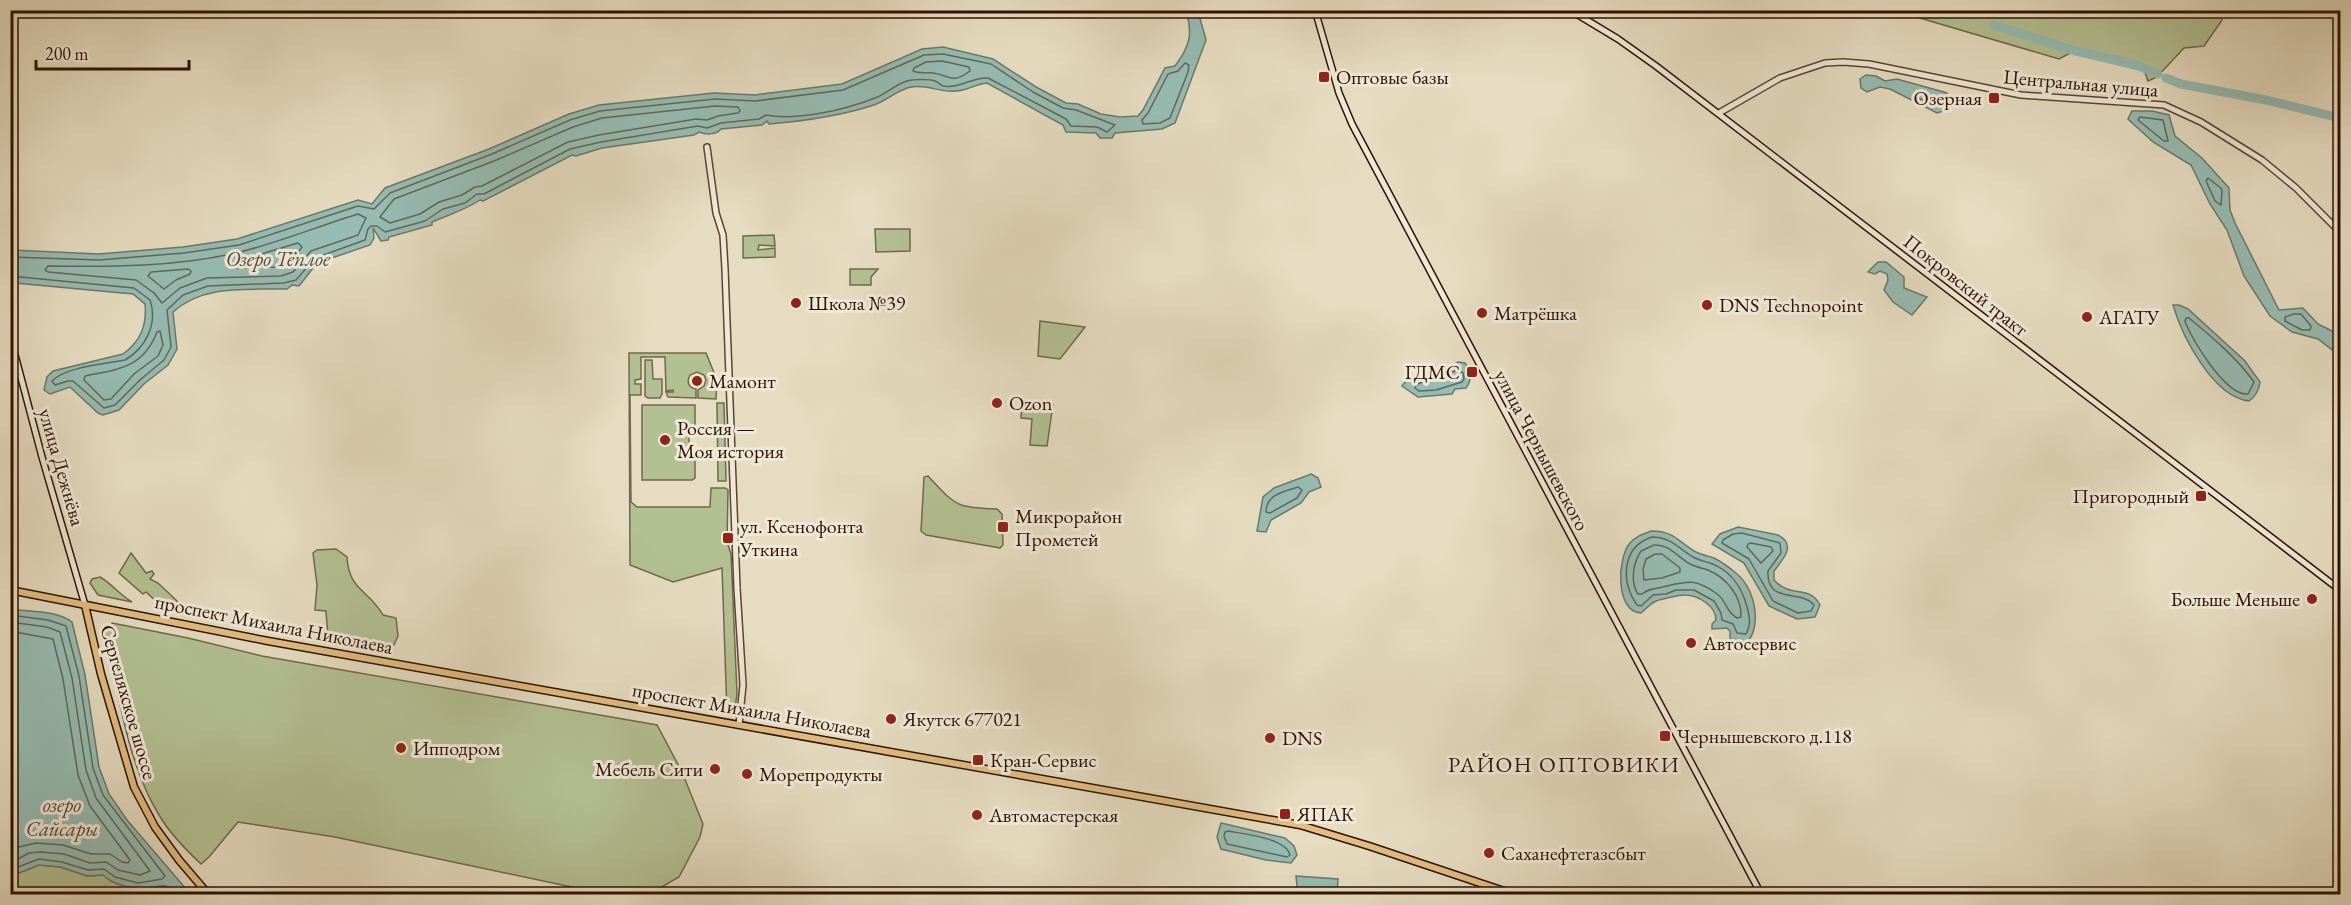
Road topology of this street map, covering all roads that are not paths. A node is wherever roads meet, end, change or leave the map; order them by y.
1 (1315, 10) edge
2 (1570, 10) edge
3 (1719, 113) junction
4 (707, 147) dead end
5 (2340, 232) edge
6 (10, 336) edge
7 (10, 590) edge
8 (2340, 590) edge
9 (85, 605) junction
10 (739, 725) junction
11 (208, 894) edge
12 (1513, 894) edge
13 (1761, 894) edge

1 - 13 main road, улица Чернышевского
2 - 3 main road, Покровский тракт
3 - 5 main road, Центральная улица
3 - 8 main road, Покровский тракт
4 - 10 main road
6 - 9 main road, улица Дежнёва
7 - 9 main road, проспект Михаила Николаева
9 - 10 main road, проспект Михаила Николаева
9 - 11 main road, Сергеляхское шоссе
10 - 12 main road, проспект Михаила Николаева

